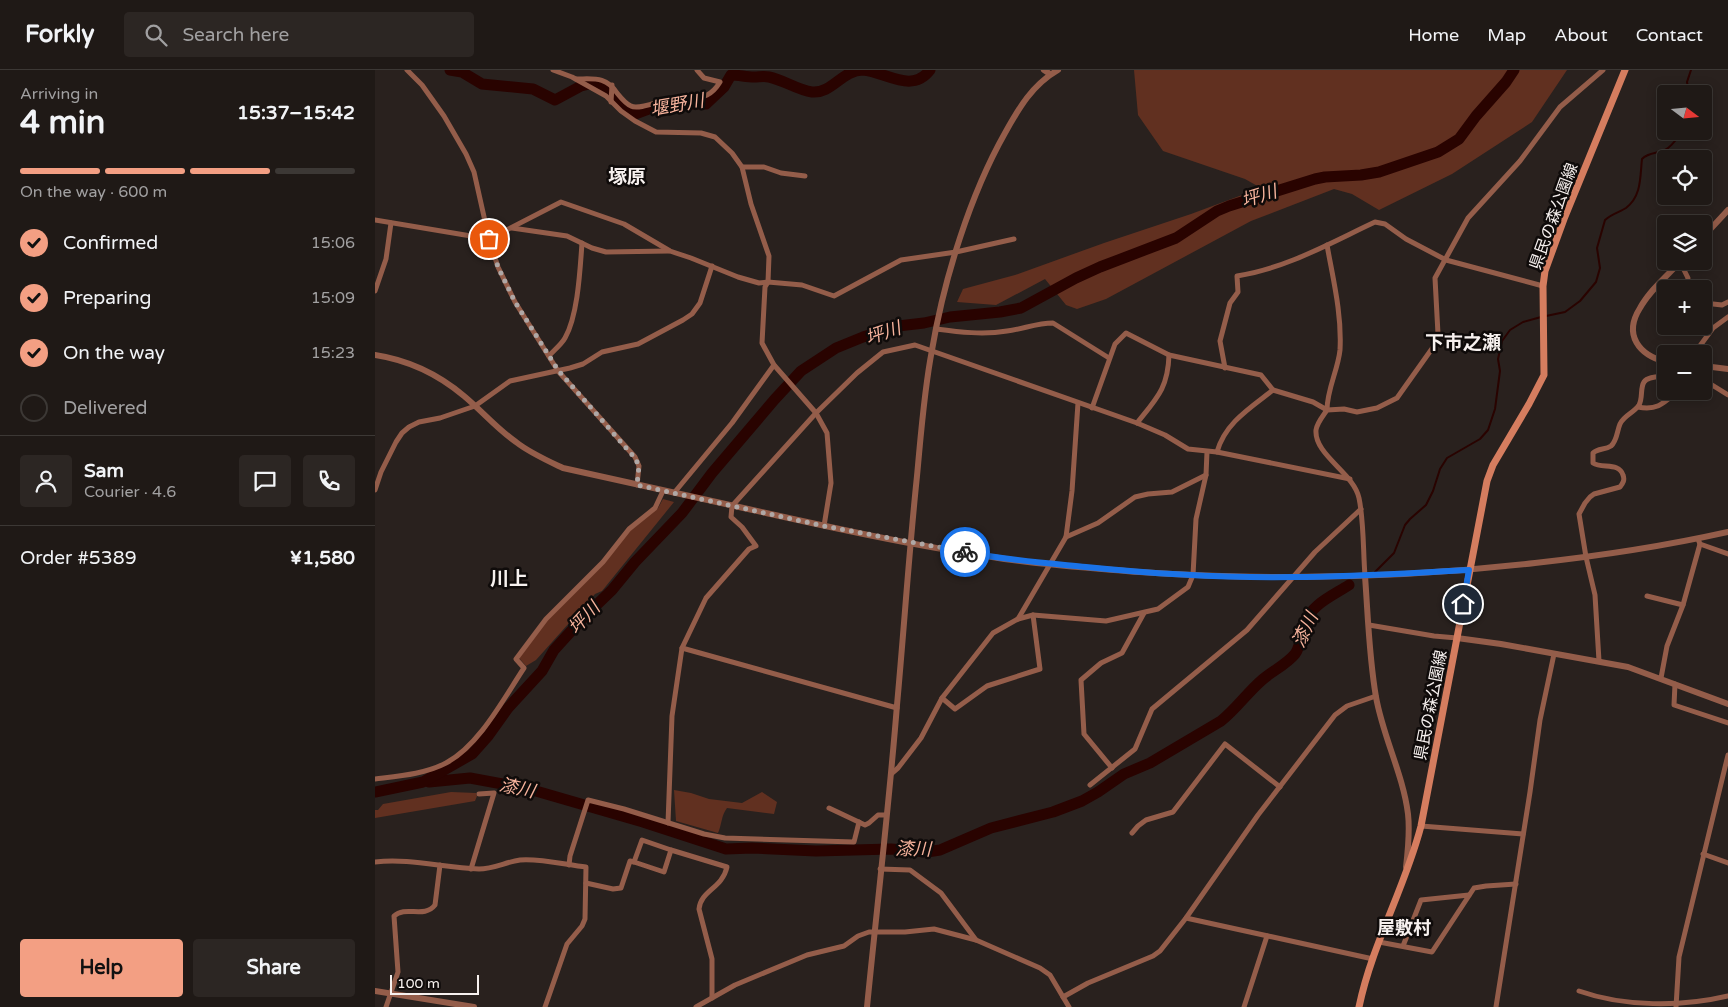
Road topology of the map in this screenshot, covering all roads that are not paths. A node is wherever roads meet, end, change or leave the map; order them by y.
1 (553, 70) edge
2 (697, 70) edge
3 (1044, 70) edge
4 (1057, 70) edge
5 (1603, 70) edge
6 (1625, 70) edge
7 (410, 71) edge
8 (1050, 74) junction
9 (577, 80) junction
10 (612, 86) junction
11 (611, 100) junction
12 (742, 167) junction
13 (805, 176) dead end
14 (1728, 210) edge
15 (375, 220) edge
16 (391, 223) junction
17 (1712, 227) edge
18 (511, 228) junction
19 (489, 239) junction
20 (1014, 239) dead end
21 (582, 243) junction
22 (1327, 245) junction
23 (670, 251) junction
24 (956, 252) junction
25 (1446, 260) junction
26 (712, 266) junction
27 (1673, 270) edge
28 (768, 282) junction
29 (1543, 286) junction
30 (375, 291) edge
31 (1728, 302) edge
32 (1712, 304) edge
33 (1728, 317) edge
34 (936, 329) junction
35 (1701, 345) edge
36 (931, 351) junction
37 (375, 355) edge
38 (1169, 355) junction
39 (549, 356) junction
40 (1109, 358) junction
41 (1657, 359) edge
42 (774, 365) junction
43 (1712, 367) edge
44 (1225, 368) junction
45 (1728, 369) edge
46 (558, 370) junction
47 (1657, 377) edge
48 (1712, 385) edge
49 (1273, 390) junction
50 (1728, 395) edge
51 (1668, 400) edge
52 (1078, 403) junction
53 (475, 406) junction
54 (1638, 407) junction
55 (1092, 408) junction
56 (1327, 410) junction
57 (817, 413) junction
58 (1137, 423) junction
59 (1207, 452) junction
60 (1217, 452) junction
61 (1206, 475) junction
62 (1350, 480) junction
63 (637, 485) junction
64 (375, 490) edge
65 (663, 491) junction
66 (674, 493) junction
67 (733, 506) junction
68 (1361, 509) junction
69 (824, 526) junction
70 (1728, 532) edge
71 (1066, 537) junction
72 (1699, 541) junction
73 (910, 542) junction
74 (1728, 554) edge
75 (1586, 557) junction
76 (1051, 564) junction
77 (1469, 570) junction
78 (1193, 575) junction
79 (1365, 576) junction
80 (1293, 577) junction
81 (1647, 596) dead end
82 (1683, 605) junction
83 (1145, 613) junction
84 (1033, 615) junction
85 (1018, 619) junction
86 (1369, 625) junction
87 (1457, 638) junction
88 (682, 648) junction
89 (1554, 654) junction
90 (1599, 661) junction
91 (1661, 678) junction
92 (1675, 684) junction
93 (1376, 696) junction
94 (942, 698) junction
95 (1728, 704) edge
96 (897, 708) junction
97 (1728, 723) edge
98 (1728, 756) edge
99 (1112, 768) junction
100 (891, 774) junction
101 (375, 779) edge
102 (1090, 785) dead end
103 (1281, 786) junction
104 (479, 794) dead end
105 (829, 808) dead end
106 (886, 815) junction
107 (859, 822) junction
108 (668, 823) junction
109 (1421, 826) junction
110 (1131, 833) dead end
111 (1523, 834) junction
112 (671, 850) junction
113 (1703, 854) junction
114 (375, 862) edge
115 (634, 862) junction
116 (1728, 863) edge
117 (440, 865) junction
118 (569, 865) junction
119 (471, 868) junction
120 (881, 869) junction
121 (1405, 874) junction
122 (586, 883) junction
123 (1516, 884) junction
124 (1469, 895) junction
125 (1187, 918) junction
126 (875, 932) junction
127 (1267, 936) junction
128 (976, 940) junction
129 (1379, 942) junction
130 (1403, 946) junction
131 (1373, 959) junction
132 (375, 991) edge
133 (1579, 991) dead end
134 (390, 993) junction
135 (1063, 996) junction
136 (1728, 996) edge
137 (712, 998) junction
138 (1646, 1006) edge
139 (1676, 1006) edge
140 (386, 1007) edge
141 (474, 1007) edge
142 (545, 1007) edge
143 (697, 1007) edge
144 (867, 1007) edge
145 (1069, 1007) edge
146 (1244, 1007) edge
147 (1359, 1007) edge
148 (1496, 1007) edge

1 - 9 street
2 - 10 street
3 - 8 street
4 - 8 street
5 - 25 street
6 - 29 main road, 県民の森公園線
7 - 19 street
8 - 24 street
9 - 10 street
9 - 11 street
10 - 11 street
11 - 12 street
12 - 13 street
12 - 28 street
14 - 17 street
15 - 16 street
16 - 19 street
16 - 30 street
18 - 19 street
18 - 21 street
18 - 23 street
19 - 39 street
20 - 24 street
21 - 23 street
21 - 39 street
22 - 25 street
22 - 44 street
22 - 56 street
23 - 26 street
24 - 28 street
24 - 34 street
25 - 29 street
25 - 56 street
26 - 28 street
26 - 46 street
27 - 41 street
28 - 42 street
29 - 77 main road, 県民の森公園線
31 - 32 street
33 - 35 street
34 - 36 street
34 - 40 street
36 - 52 street
36 - 57 street
36 - 73 street
37 - 53 street
38 - 40 street
38 - 44 street
38 - 58 street
39 - 46 street
40 - 55 street
42 - 57 street
42 - 66 street
43 - 45 street
44 - 49 street
46 - 53 street
46 - 63 street
47 - 54 street
48 - 50 street
49 - 56 street
49 - 60 street
51 - 54 street
52 - 55 street
52 - 71 street
53 - 63 street
53 - 64 street
54 - 75 street
55 - 58 street
56 - 62 street
57 - 67 street
57 - 69 street
58 - 59 street
59 - 60 street
59 - 61 street
60 - 62 street
61 - 71 street
61 - 78 street
62 - 68 street
63 - 65 street
65 - 66 street
65 - 101 street
66 - 67 street
67 - 69 street
67 - 88 street
68 - 79 street
68 - 80 street
69 - 73 street
70 - 72 street
71 - 76 street
72 - 74 street
72 - 75 street
72 - 82 street
73 - 76 street
73 - 96 street
75 - 77 street
75 - 90 street
76 - 78 street
76 - 85 street
77 - 79 street
77 - 87 main road, 県民の森公園線
78 - 80 street
78 - 83 street
79 - 80 street
79 - 86 street
80 - 99 street
81 - 82 street
82 - 91 street
83 - 84 street
83 - 99 street
84 - 85 street
84 - 94 street
85 - 94 street
86 - 87 street
86 - 93 street
87 - 89 street
87 - 109 main road, 県民の森公園線
88 - 96 street
88 - 108 street
89 - 90 street
89 - 111 street
90 - 91 street
91 - 92 street
92 - 95 street
92 - 97 street
93 - 103 street
93 - 121 street
94 - 100 street
96 - 100 street
98 - 113 street
99 - 102 street
100 - 106 street
103 - 110 street
103 - 125 street
104 - 119 street
105 - 107 street
106 - 107 street
106 - 120 street
107 - 108 street
108 - 118 street
109 - 111 street
109 - 121 main road, 県民の森公園線
111 - 123 street
112 - 115 street
112 - 115 street
112 - 137 street
113 - 116 street
113 - 139 street
114 - 117 street
115 - 122 street
117 - 119 street
117 - 134 street
118 - 119 street
118 - 122 street
120 - 126 street
120 - 128 street
121 - 129 main road, 県民の森公園線
122 - 142 street
123 - 124 street
123 - 148 street
124 - 130 street
124 - 130 street
125 - 127 street
125 - 135 street
126 - 128 street
126 - 137 street
126 - 144 street
127 - 131 street
127 - 146 street
128 - 135 street
129 - 130 street
129 - 131 main road, 県民の森公園線
131 - 147 main road, 県民の森公園線
132 - 134 street
133 - 138 street
134 - 140 street
134 - 141 street
135 - 145 street
136 - 139 street
137 - 143 street
138 - 139 street

